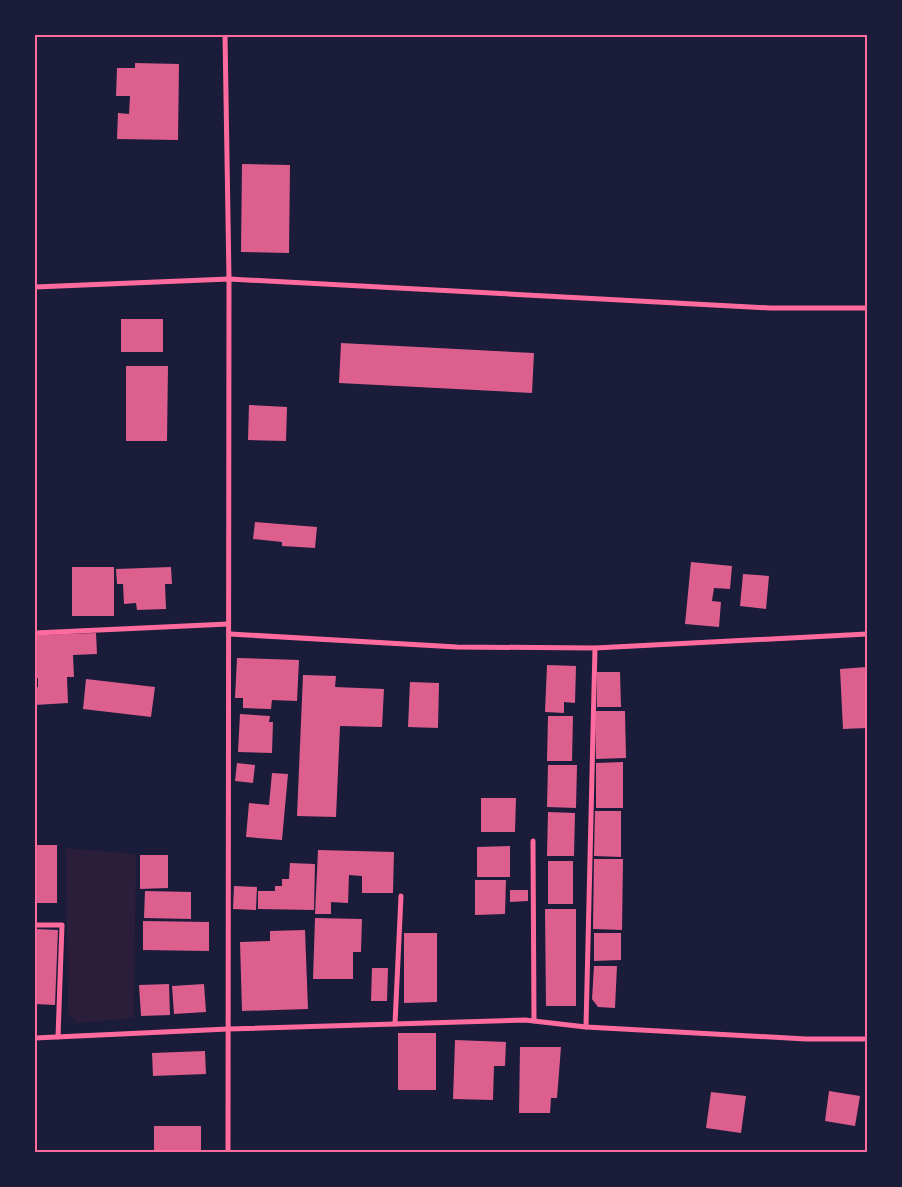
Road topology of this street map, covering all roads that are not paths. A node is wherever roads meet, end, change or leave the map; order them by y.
1 (225, 35) edge
2 (229, 279) junction
3 (35, 287) edge
4 (867, 308) edge
5 (228, 624) junction
6 (35, 634) edge
7 (230, 634) junction
8 (867, 634) edge
9 (595, 648) junction
10 (533, 841) dead end
11 (401, 896) dead end
12 (35, 925) edge
13 (534, 1020) junction
14 (395, 1024) junction
15 (586, 1027) junction
16 (228, 1029) junction
17 (58, 1037) junction
18 (35, 1038) edge
19 (867, 1039) edge
20 (228, 1152) edge

1 - 2 street
2 - 3 street
2 - 4 street
2 - 5 street
5 - 6 street
5 - 7 street
7 - 9 street
7 - 16 street
8 - 9 street
9 - 15 street
10 - 13 street
11 - 14 street
12 - 17 street
13 - 14 street
13 - 15 street
14 - 16 street
15 - 19 street
16 - 17 street
16 - 20 street
17 - 18 street

